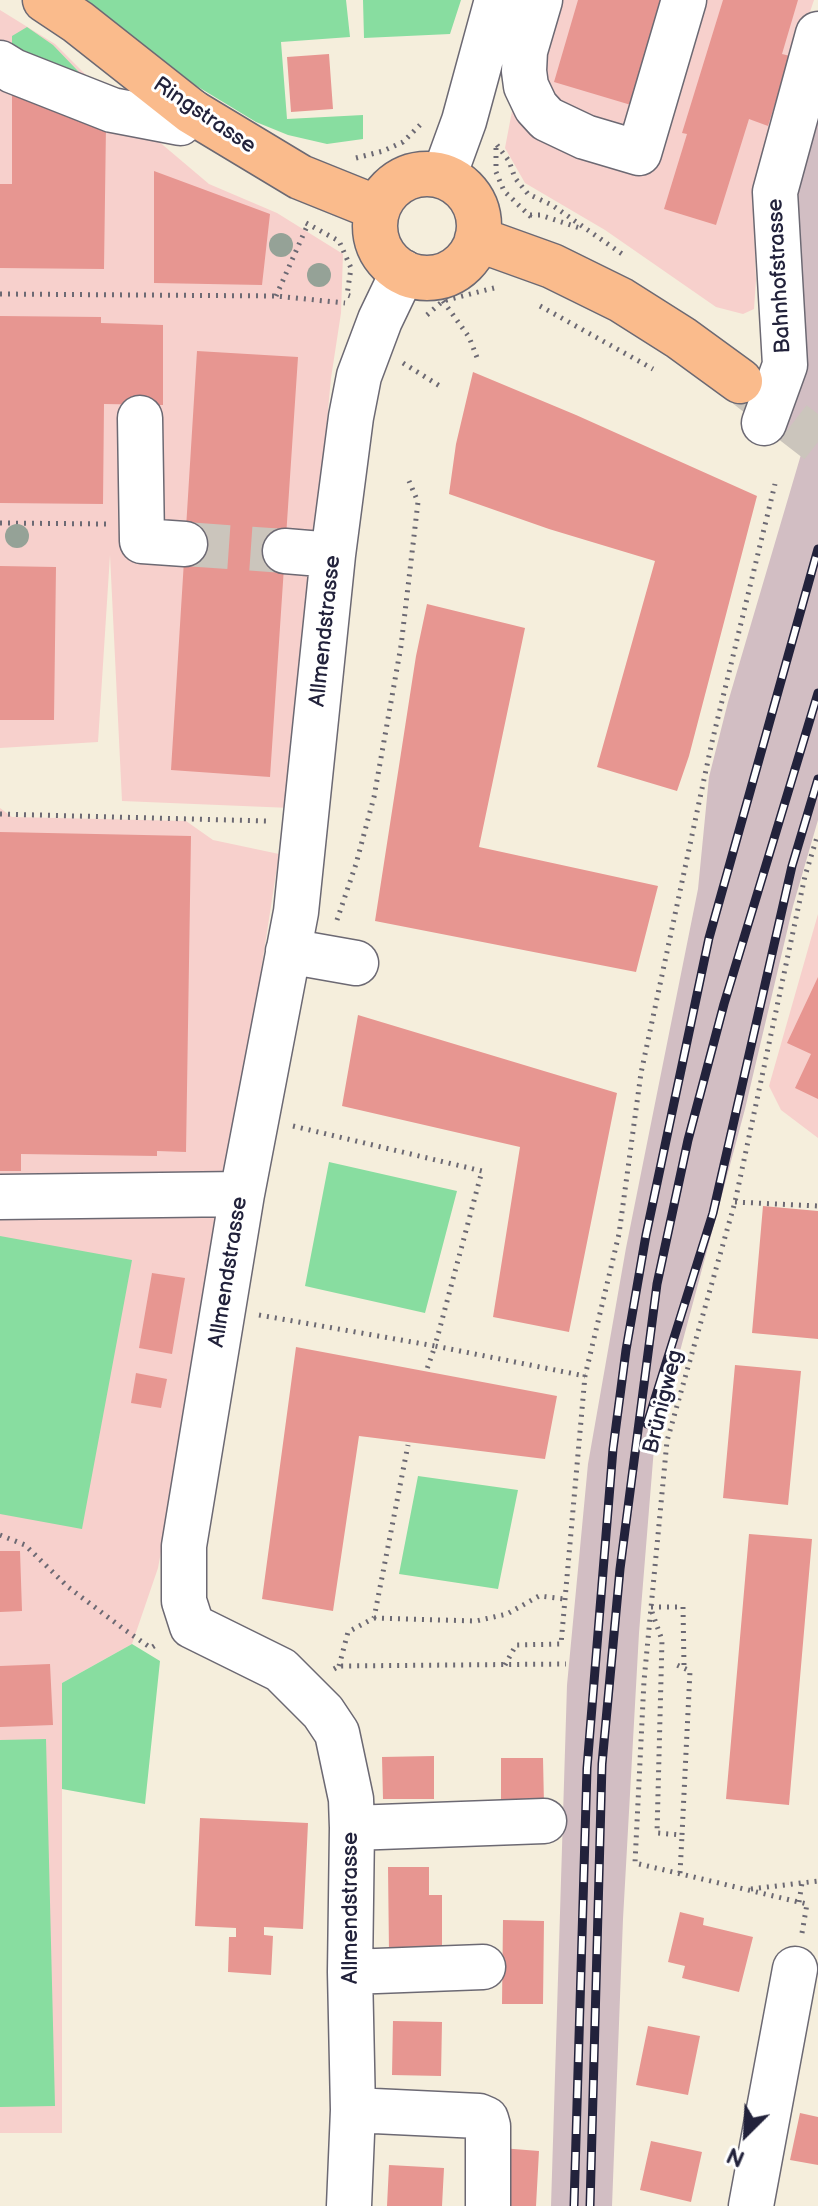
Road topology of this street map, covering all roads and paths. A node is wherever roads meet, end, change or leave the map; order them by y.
1 (45, 0) edge
2 (497, 0) edge
3 (540, 0) edge
4 (684, 0) edge
5 (818, 34) edge
6 (0, 63) edge
7 (192, 112) junction
8 (424, 119) dead end
9 (496, 132) dead end
10 (496, 144) junction
11 (350, 159) dead end
12 (444, 176) junction
13 (377, 208) junction
14 (530, 215) junction
15 (534, 223) dead end
16 (308, 224) dead end
17 (477, 239) junction
18 (403, 272) junction
19 (503, 290) dead end
20 (0, 294) edge
21 (276, 296) junction
22 (528, 299) dead end
23 (443, 301) junction
24 (345, 303) dead end
25 (425, 317) dead end
26 (399, 360) dead end
27 (478, 360) dead end
28 (659, 371) dead end
29 (740, 381) tunnel mouth
30 (443, 388) dead end
31 (140, 418) dead end
32 (764, 423) dead end
33 (409, 481) dead end
34 (775, 484) dead end
35 (0, 523) edge
36 (140, 524) junction
37 (185, 544) tunnel mouth
38 (285, 551) tunnel mouth
39 (333, 555) junction
40 (0, 814) edge
41 (306, 822) junction
42 (818, 834) edge
43 (337, 920) dead end
44 (288, 951) junction
45 (356, 963) dead end
46 (257, 1118) junction
47 (242, 1194) junction
48 (0, 1197) edge
49 (735, 1202) junction
50 (818, 1206) edge
51 (223, 1309) junction
52 (435, 1346) junction
53 (427, 1369) dead end
54 (585, 1376) junction
55 (408, 1445) dead end
56 (0, 1535) edge
57 (565, 1599) junction
58 (651, 1607) junction
59 (374, 1618) junction
60 (192, 1626) junction
61 (566, 1664) dead end
62 (505, 1665) junction
63 (677, 1665) dead end
64 (339, 1666) junction
65 (684, 1666) junction
66 (304, 1691) junction
67 (544, 1821) dead end
68 (352, 1828) junction
69 (682, 1835) junction
70 (680, 1873) junction
71 (818, 1881) edge
72 (802, 1883) junction
73 (747, 1889) junction
74 (799, 1902) junction
75 (807, 1904) dead end
76 (483, 1967) dead end
77 (795, 1969) dead end
78 (350, 1972) junction
79 (353, 2110) junction
80 (349, 2206) edge
81 (488, 2206) edge
82 (751, 2206) edge

1 - 7 main road, Ringstrasse
2 - 12 street
3 - 4 street
5 - 32 street, Bahnhofstrasse
6 - 7 street
7 - 13 main road, Ringstrasse
8 - 11 path
9 - 10 path
10 - 14 path
10 - 14 path
12 - 13 main road
12 - 17 main road
13 - 18 main road
14 - 15 path
16 - 21 path
17 - 18 main road
17 - 29 main road
18 - 39 street, Allmendstrasse
19 - 23 path
20 - 21 path
21 - 24 path
22 - 28 path
23 - 25 path
23 - 27 path
26 - 30 path
31 - 36 street
33 - 43 path
34 - 54 path
35 - 36 path
36 - 37 street
38 - 39 street
39 - 41 street, Allmendstrasse
40 - 41 path
41 - 44 street, Allmendstrasse
42 - 49 path, Brünigweg
44 - 45 street
44 - 46 street, Allmendstrasse
46 - 47 street, Allmendstrasse
46 - 52 path
47 - 48 street
47 - 51 street, Allmendstrasse
49 - 50 path
49 - 58 path, Brünigweg
51 - 52 path
51 - 60 street, Allmendstrasse
52 - 53 path
52 - 54 path
54 - 57 path
55 - 59 path
56 - 60 path
57 - 59 path
57 - 62 path
58 - 65 path
58 - 69 path
58 - 70 path, Brünigweg
59 - 64 path
60 - 66 street, Allmendstrasse
61 - 62 path
62 - 64 path
63 - 65 path
64 - 66 path
65 - 69 path
66 - 68 street, Allmendstrasse
67 - 68 street
68 - 78 street, Allmendstrasse
69 - 70 path
70 - 73 path, Brünigweg
71 - 72 path
72 - 73 path
72 - 74 path
73 - 74 path, Brünigweg
74 - 75 path, Brünigweg
76 - 78 street
77 - 82 street
78 - 79 street, Allmendstrasse
79 - 80 street, Allmendstrasse
79 - 81 street

